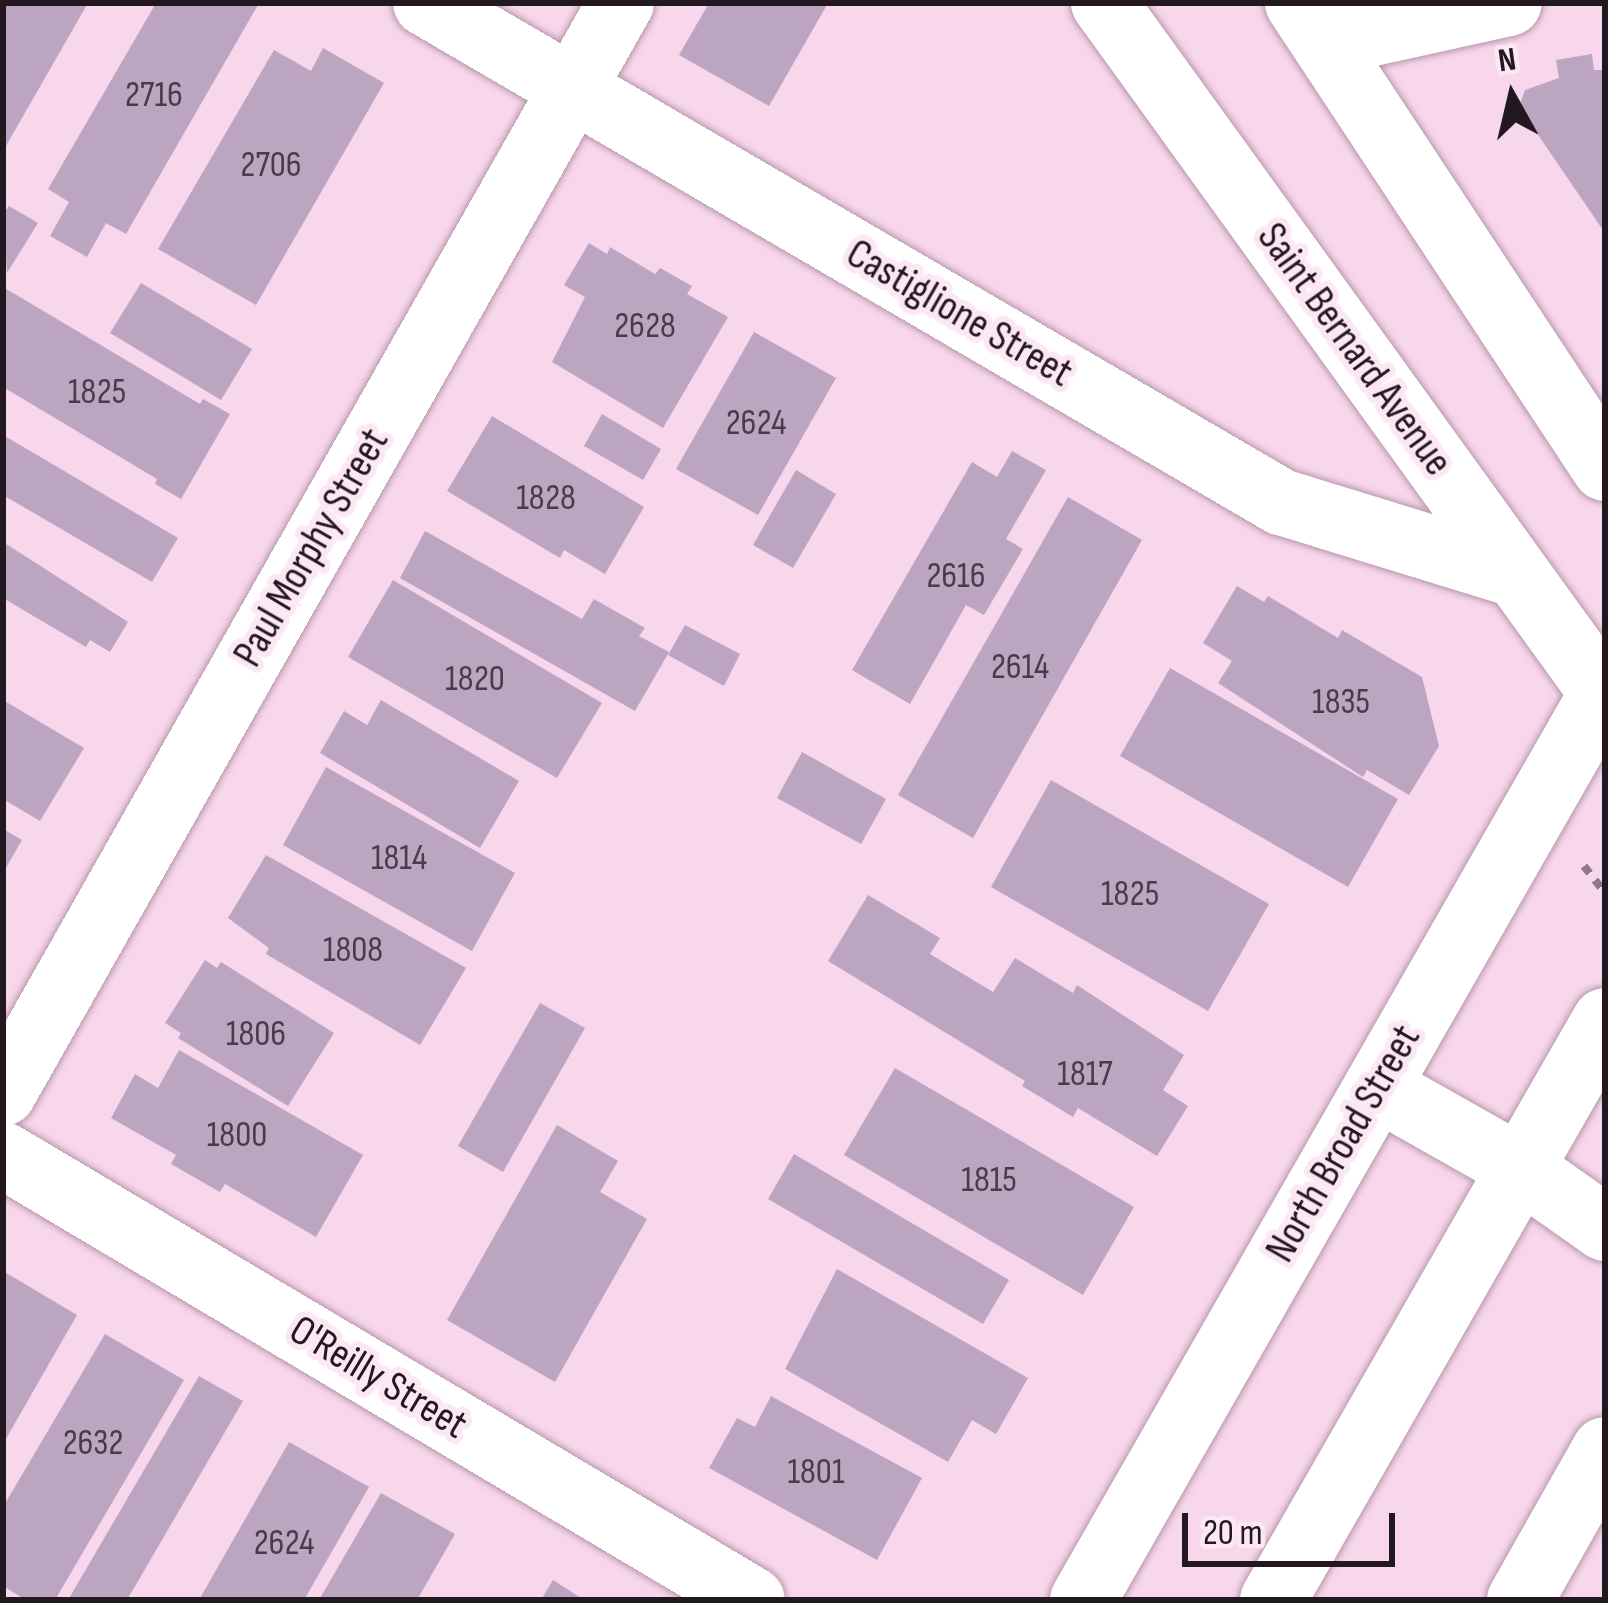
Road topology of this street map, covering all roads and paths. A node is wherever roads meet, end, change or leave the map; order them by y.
1 (426, 3) edge
2 (621, 3) edge
3 (1104, 3) edge
4 (1509, 3) edge
5 (1312, 23) edge
6 (572, 88) junction
7 (1605, 468) edge
8 (1515, 574) junction
9 (1604, 692) edge
10 (1605, 1021) edge
11 (1377, 1087) junction
12 (3, 1093) edge
13 (3, 1155) edge
14 (1520, 1168) junction
15 (1605, 1228) edge
16 (1605, 1450) edge
17 (752, 1600) edge
18 (1083, 1600) edge
19 (1273, 1600) edge
20 (1520, 1600) edge

1 - 6 street, Castiglione Street
2 - 6 street, Paul Morphy Street
3 - 8 street, Saint Bernard Avenue
4 - 5 street
5 - 7 street
6 - 8 street, Castiglione Street
6 - 12 street, Paul Morphy Street
8 - 9 street, Saint Bernard Avenue
9 - 11 street, North Broad Street
10 - 14 street
11 - 14 street
11 - 18 street, North Broad Street
13 - 17 street, O'Reilly Street
14 - 15 street
14 - 19 street
16 - 20 street

